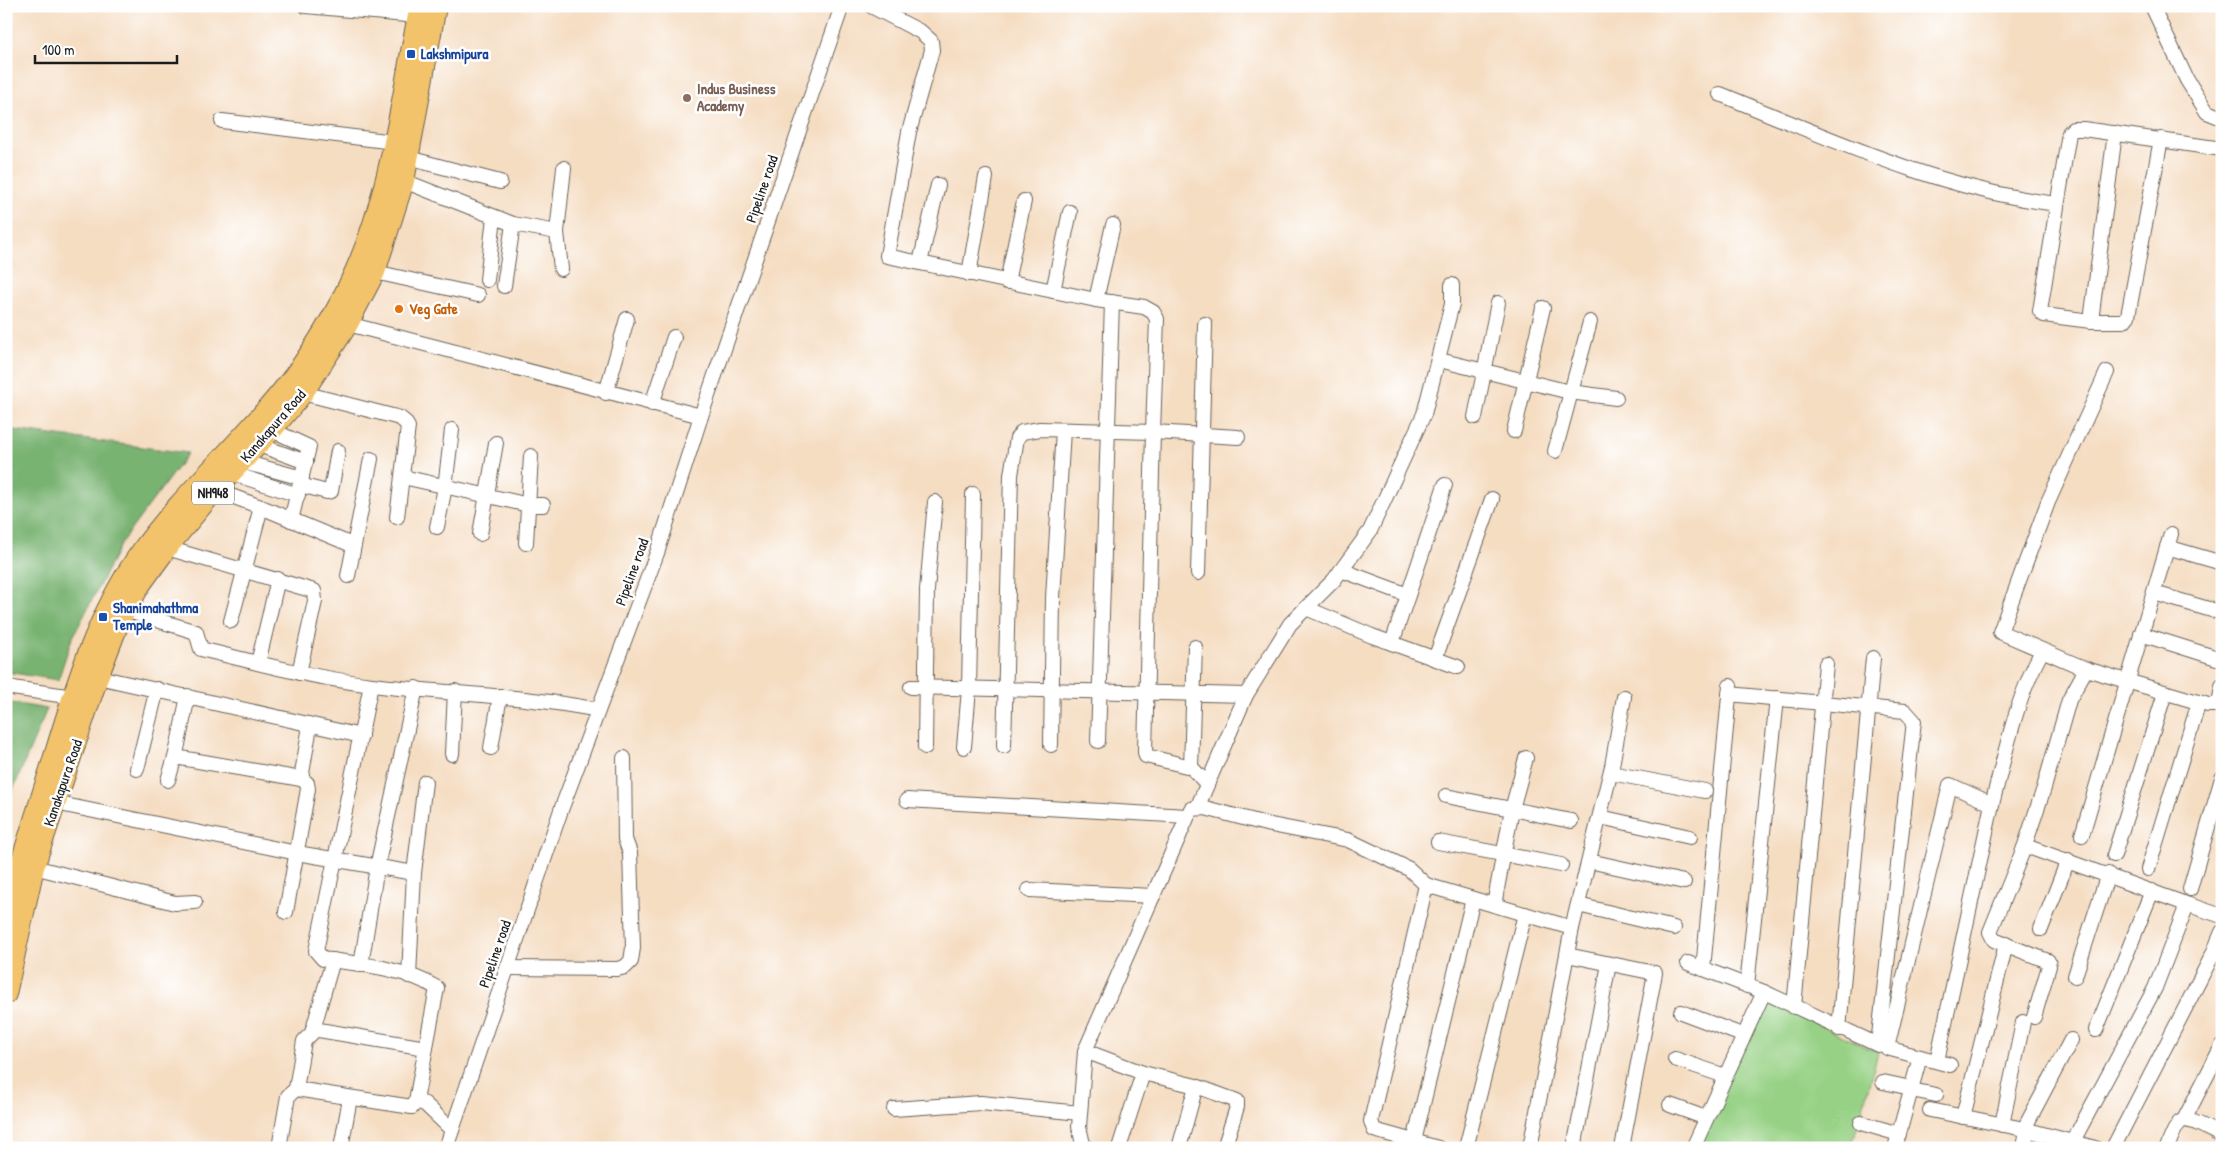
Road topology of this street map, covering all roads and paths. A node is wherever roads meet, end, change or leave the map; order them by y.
1 (306, 6) edge
2 (436, 6) edge
3 (842, 6) edge
4 (871, 6) edge
5 (2152, 6) edge
6 (419, 11) edge
7 (1720, 94) dead end
8 (2222, 118) edge
9 (222, 121) dead end
10 (2115, 133) junction
11 (2161, 139) junction
12 (394, 142) junction
13 (2222, 148) edge
14 (408, 158) junction
15 (564, 168) dead end
16 (986, 177) dead end
17 (404, 181) junction
18 (500, 182) dead end
19 (938, 185) dead end
20 (1024, 201) dead end
21 (2057, 204) junction
22 (1070, 212) dead end
23 (494, 217) junction
24 (513, 224) junction
25 (1113, 225) dead end
26 (557, 232) junction
27 (920, 263) junction
28 (561, 269) dead end
29 (375, 272) junction
30 (970, 274) junction
31 (487, 280) dead end
32 (1007, 282) junction
33 (1452, 285) dead end
34 (504, 286) dead end
35 (1053, 291) junction
36 (478, 295) dead end
37 (1096, 300) junction
38 (1112, 302) junction
39 (1498, 303) dead end
40 (1543, 308) dead end
41 (627, 320) dead end
42 (2091, 321) junction
43 (1590, 322) dead end
44 (348, 324) junction
45 (1205, 324) dead end
46 (674, 336) dead end
47 (1439, 360) junction
48 (1484, 370) junction
49 (2107, 372) dead end
50 (1525, 380) junction
51 (1570, 392) junction
52 (303, 393) junction
53 (606, 393) junction
54 (1616, 398) dead end
55 (652, 404) junction
56 (701, 416) junction
57 (1475, 417) dead end
58 (452, 430) dead end
59 (1063, 430) junction
60 (1514, 431) dead end
61 (1107, 432) junction
62 (1153, 432) junction
63 (1202, 435) junction
64 (1238, 437) dead end
65 (265, 438) junction
66 (496, 443) dead end
67 (1555, 451) dead end
68 (338, 452) dead end
69 (531, 456) dead end
70 (371, 459) dead end
71 (306, 462) junction
72 (237, 467) junction
73 (403, 477) junction
74 (1445, 485) dead end
75 (300, 486) junction
76 (445, 487) junction
77 (215, 490) junction
78 (973, 494) dead end
79 (489, 496) junction
80 (1492, 499) dead end
81 (935, 502) dead end
82 (528, 504) junction
83 (543, 505) dead end
84 (261, 506) junction
85 (184, 513) junction
86 (398, 518) dead end
87 (291, 520) junction
88 (437, 527) dead end
89 (480, 534) dead end
90 (526, 544) dead end
91 (352, 545) junction
92 (167, 548) junction
93 (2222, 563) edge
94 (244, 570) junction
95 (1341, 570) junction
96 (1198, 573) dead end
97 (348, 576) dead end
98 (278, 579) junction
99 (2154, 593) junction
100 (1408, 595) junction
101 (1306, 608) junction
102 (125, 610) junction
103 (2222, 613) edge
104 (231, 621) dead end
105 (2142, 634) junction
106 (1392, 643) junction
107 (1195, 647) dead end
108 (2042, 651) junction
109 (1873, 658) dead end
110 (2217, 658) dead end
111 (1436, 659) junction
112 (258, 663) junction
113 (1826, 664) dead end
114 (1458, 668) dead end
115 (2086, 669) junction
116 (299, 673) junction
117 (98, 677) junction
118 (2127, 682) junction
119 (371, 685) junction
120 (2222, 686) edge
121 (6, 687) edge
122 (918, 687) junction
123 (416, 688) junction
124 (157, 689) junction
125 (968, 689) junction
126 (1005, 690) junction
127 (455, 691) junction
128 (1052, 691) junction
129 (1101, 692) junction
130 (1146, 693) junction
131 (2165, 693) junction
132 (1192, 694) junction
133 (1246, 695) junction
134 (188, 696) junction
135 (500, 696) junction
136 (73, 697) junction
137 (1624, 697) dead end
138 (1777, 698) junction
139 (2199, 702) junction
140 (1822, 703) junction
141 (2220, 705) edge
142 (1869, 707) junction
143 (598, 710) junction
144 (308, 724) junction
145 (361, 736) junction
146 (1098, 741) dead end
147 (1051, 745) dead end
148 (1004, 746) dead end
149 (925, 747) dead end
150 (964, 747) dead end
151 (491, 748) dead end
152 (176, 754) junction
153 (452, 754) dead end
154 (624, 758) dead end
155 (1526, 758) dead end
156 (1191, 767) junction
157 (137, 769) dead end
158 (1611, 773) junction
159 (168, 780) dead end
160 (302, 780) junction
161 (425, 782) dead end
162 (1207, 784) junction
163 (2221, 785) edge
164 (1705, 791) dead end
165 (1446, 796) dead end
166 (907, 800) dead end
167 (55, 803) junction
168 (1992, 804) junction
169 (1512, 809) junction
170 (1192, 812) junction
171 (1600, 817) junction
172 (1571, 820) dead end
173 (2082, 835) dead end
174 (1690, 837) dead end
175 (1438, 842) dead end
176 (2024, 848) junction
177 (297, 853) junction
178 (1503, 854) junction
179 (2114, 855) dead end
180 (334, 859) junction
181 (2068, 860) junction
182 (1589, 861) junction
183 (1561, 865) dead end
184 (34, 867) junction
185 (376, 867) junction
186 (2148, 869) dead end
187 (414, 873) junction
188 (2108, 874) junction
189 (1684, 882) dead end
190 (1426, 885) junction
191 (2190, 889) dead end
192 (1029, 890) dead end
193 (2152, 891) junction
194 (1153, 896) junction
195 (1473, 899) junction
196 (195, 902) dead end
197 (2183, 903) junction
198 (1494, 905) junction
199 (1578, 905) junction
200 (286, 912) dead end
201 (6, 914) edge
202 (1525, 914) junction
203 (2222, 916) edge
204 (1572, 928) junction
205 (1674, 928) dead end
206 (2041, 929) dead end
207 (2222, 932) edge
208 (2006, 944) junction
209 (1567, 956) junction
210 (333, 960) junction
211 (1688, 963) dead end
212 (1609, 964) junction
213 (361, 965) junction
214 (507, 968) junction
215 (1703, 969) junction
216 (409, 976) junction
217 (2075, 976) dead end
218 (1747, 986) junction
219 (1764, 992) junction
220 (6, 994) edge
221 (1794, 1007) junction
222 (1681, 1012) dead end
223 (1839, 1029) junction
224 (313, 1030) junction
225 (2096, 1030) dead end
226 (1742, 1036) junction
227 (2071, 1040) dead end
228 (2222, 1046) edge
229 (426, 1048) junction
230 (1085, 1050) junction
231 (1920, 1057) junction
232 (1675, 1059) dead end
233 (1143, 1073) junction
234 (1724, 1076) junction
235 (1883, 1082) dead end
236 (1196, 1086) junction
237 (296, 1089) junction
238 (1911, 1089) junction
239 (1936, 1095) dead end
240 (350, 1098) junction
241 (416, 1101) junction
242 (1670, 1105) dead end
243 (894, 1109) dead end
244 (1930, 1110) dead end
245 (1080, 1113) junction
246 (1963, 1117) junction
247 (1706, 1118) junction
248 (2184, 1120) junction
249 (1861, 1124) dead end
250 (2002, 1125) junction
251 (452, 1130) junction
252 (2026, 1130) junction
253 (1899, 1134) junction
254 (2222, 1136) edge
255 (1414, 1141) junction
256 (2073, 1141) junction
257 (279, 1148) edge
258 (341, 1148) edge
259 (446, 1148) edge
260 (1084, 1148) edge
261 (1119, 1148) edge
262 (1179, 1148) edge
263 (1224, 1148) edge
264 (1438, 1148) edge
265 (1466, 1148) edge
266 (1530, 1148) edge
267 (1574, 1148) edge
268 (1622, 1148) edge
269 (1692, 1148) edge
270 (1895, 1148) edge
271 (2024, 1148) edge
272 (2095, 1148) edge
273 (2113, 1148) edge
274 (2167, 1148) edge

1 - 6 street
2 - 14 highway, Kanakapura Road / NH948
3 - 56 street, Pipeline road
4 - 27 street
5 - 8 street
6 - 12 highway, Kanakapura Road / NH948
7 - 21 street
9 - 12 street
10 - 11 street
10 - 21 street
10 - 42 street
11 - 13 street
11 - 42 street
12 - 85 highway, Kanakapura Road / NH948
14 - 17 highway, Kanakapura Road / NH948
14 - 18 street
15 - 26 street
16 - 30 street
17 - 23 street
17 - 29 highway, Kanakapura Road / NH948
19 - 27 street
20 - 32 street
21 - 42 street
22 - 35 street
23 - 24 street
23 - 31 street
24 - 26 street
24 - 34 street
25 - 37 street
26 - 28 street
27 - 30 street
29 - 36 street
29 - 44 highway, Kanakapura Road / NH948
30 - 32 street
32 - 35 street
33 - 47 street
35 - 37 street
37 - 38 street
38 - 61 street
38 - 62 street
39 - 48 street
40 - 50 street
41 - 53 street
43 - 51 street
44 - 52 highway, Kanakapura Road / NH948
44 - 53 street
45 - 63 street
46 - 55 street
47 - 48 street
47 - 95 street
48 - 50 street
48 - 57 street
49 - 108 street
50 - 51 street
50 - 60 street
51 - 54 street
51 - 67 street
52 - 65 highway, Kanakapura Road / NH948
52 - 73 street
53 - 55 street
55 - 56 street
56 - 143 street, Pipeline road
58 - 76 street
59 - 61 street
59 - 126 street
59 - 128 street
61 - 62 street
61 - 129 street
62 - 63 street
62 - 130 street
63 - 64 street
63 - 96 street
65 - 71 street
65 - 71 street
65 - 72 highway, Kanakapura Road / NH948
66 - 79 street
68 - 75 street
69 - 82 street
70 - 91 street
71 - 75 street
72 - 75 street
72 - 77 highway, Kanakapura Road / NH948
73 - 76 street
73 - 86 street
74 - 100 street
75 - 87 street
76 - 79 street
76 - 88 street
77 - 84 street
77 - 85 highway, Kanakapura Road / NH948
78 - 125 street
79 - 82 street
79 - 89 street
80 - 111 street
81 - 122 street
82 - 83 street
82 - 90 street
84 - 87 street
84 - 94 street
85 - 92 highway, Kanakapura Road / NH948
85 - 136 highway, Kanakapura Road / NH948
87 - 91 street
91 - 97 street
92 - 94 street
92 - 102 highway, Kanakapura Road / NH948
93 - 99 street
94 - 98 street
94 - 104 street
95 - 100 street
95 - 101 street
98 - 112 street
98 - 116 street
99 - 103 street
99 - 105 street
100 - 106 street
101 - 106 street
101 - 133 street
102 - 112 street
102 - 117 highway, Kanakapura Road / NH948
105 - 110 street
105 - 118 street
106 - 111 street
107 - 132 street
108 - 115 street
108 - 168 street
109 - 142 street
111 - 114 street
112 - 116 street
113 - 140 street
115 - 118 street
115 - 176 street
116 - 119 street
117 - 124 street
117 - 167 highway, Kanakapura Road / NH948
118 - 131 street
118 - 173 street
119 - 123 street
119 - 145 street
120 - 141 street
121 - 136 street
122 - 125 street
122 - 149 street
123 - 127 street
123 - 185 street
124 - 134 street
124 - 157 street
125 - 126 street
125 - 150 street
126 - 128 street
126 - 148 street
127 - 135 street
127 - 153 street
128 - 129 street
128 - 147 street
129 - 130 street
129 - 146 street
130 - 132 street
130 - 156 street
131 - 139 street
131 - 179 street
132 - 133 street
132 - 156 street
133 - 162 street
134 - 144 street
134 - 152 street
135 - 143 street
135 - 151 street
136 - 201 highway, Kanakapura Road / NH948
137 - 158 street
138 - 140 street
138 - 215 street
138 - 218 street
139 - 141 street
139 - 186 street
140 - 142 street
140 - 221 street
142 - 223 street
142 - 223 street
143 - 214 street, Pipeline road
144 - 145 street
144 - 160 street
145 - 180 street
152 - 159 street
152 - 160 street
154 - 214 street
155 - 169 street
156 - 162 street
158 - 164 street
158 - 171 street
160 - 177 street
161 - 187 street
162 - 170 street
163 - 191 street
165 - 169 street
166 - 170 street
167 - 177 street
167 - 184 highway, Kanakapura Road / NH948
168 - 231 street
168 - 231 street
169 - 172 street
169 - 178 street
170 - 190 street
170 - 194 street
171 - 174 street
171 - 182 street
175 - 178 street
176 - 181 street
176 - 208 street
177 - 180 street
177 - 200 street
178 - 183 street
178 - 198 street
180 - 185 street
180 - 210 street
181 - 188 street
181 - 206 street
182 - 189 street
182 - 199 street
184 - 196 street
184 - 220 highway, Kanakapura Road / NH948
185 - 187 street
185 - 213 street
187 - 216 street
188 - 193 street
188 - 217 street
190 - 195 street
190 - 255 street
192 - 194 street
193 - 197 street
193 - 225 street
194 - 230 street
195 - 198 street
195 - 255 street
197 - 203 street
197 - 256 street
198 - 202 street
199 - 204 street
199 - 205 street
202 - 204 street
202 - 265 street
204 - 209 street
207 - 273 street
208 - 246 street
208 - 250 street
209 - 212 street
209 - 266 street
210 - 213 street
210 - 224 street
211 - 215 street
212 - 267 street
212 - 268 street
213 - 216 street
214 - 251 street, Pipeline road
215 - 218 street
216 - 229 street
218 - 219 street
219 - 221 street
219 - 226 street
221 - 223 street
222 - 226 street
224 - 229 street
224 - 237 street
226 - 234 street
227 - 252 street
228 - 248 street
229 - 241 street
230 - 233 street
230 - 245 street
231 - 238 street
232 - 234 street
233 - 236 street
233 - 261 street
234 - 247 street
235 - 238 street
236 - 262 street
236 - 263 street
237 - 240 street
237 - 257 street
238 - 239 street
238 - 253 street
240 - 241 street
240 - 258 street
241 - 251 street
242 - 247 street
243 - 245 street
244 - 246 street
245 - 260 street
246 - 250 street
247 - 269 street
248 - 254 street
248 - 274 street
249 - 253 street
250 - 252 street
251 - 259 street, Pipeline road
252 - 256 street
252 - 271 street
253 - 270 street
255 - 264 street
256 - 272 street

